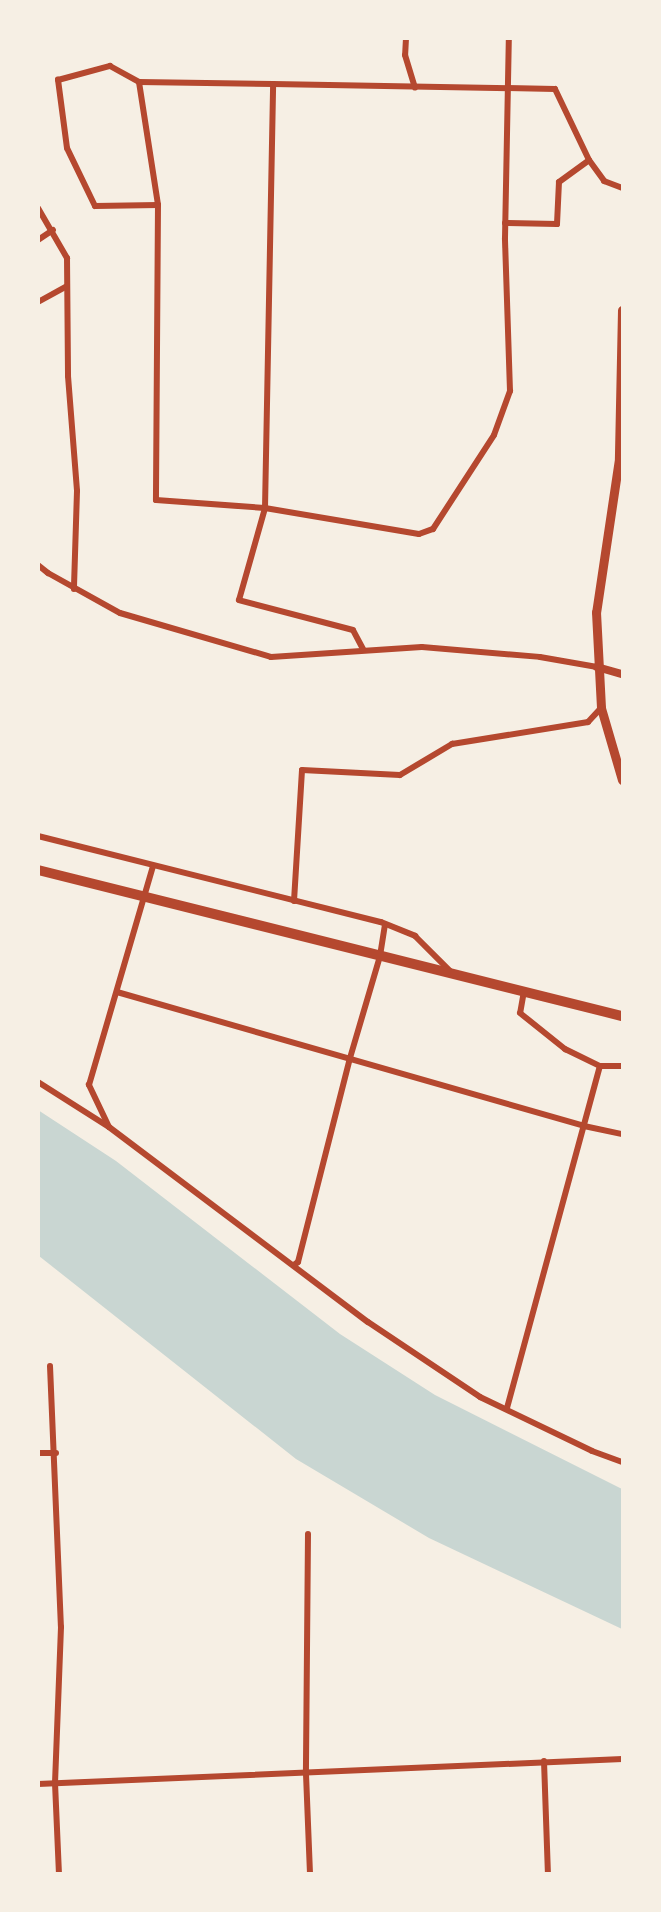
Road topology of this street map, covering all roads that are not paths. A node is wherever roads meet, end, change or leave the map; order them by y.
1 (406, 38) edge
2 (509, 38) edge
3 (139, 82) junction
4 (273, 84) junction
5 (415, 87) junction
6 (508, 88) junction
7 (589, 160) junction
8 (622, 188) edge
9 (158, 205) junction
10 (38, 208) edge
11 (505, 223) junction
12 (53, 230) junction
13 (38, 240) edge
14 (67, 286) junction
15 (38, 302) edge
16 (622, 310) edge
17 (618, 501) edge
18 (265, 508) junction
19 (38, 565) edge
20 (74, 589) junction
21 (363, 649) junction
22 (597, 667) junction
23 (622, 674) edge
24 (601, 708) junction
25 (622, 780) edge
26 (38, 836) edge
27 (153, 866) junction
28 (38, 870) edge
29 (144, 896) junction
30 (294, 901) junction
31 (385, 924) junction
32 (380, 956) junction
33 (452, 972) junction
34 (524, 991) junction
35 (117, 992) junction
36 (622, 1016) edge
37 (350, 1058) junction
38 (600, 1066) junction
39 (622, 1066) edge
40 (38, 1082) edge
41 (584, 1126) junction
42 (109, 1127) junction
43 (622, 1134) edge
44 (294, 1265) junction
45 (50, 1366) dead end
46 (507, 1408) junction
47 (55, 1452) junction
48 (38, 1453) edge
49 (622, 1462) edge
50 (308, 1534) dead end
51 (622, 1759) edge
52 (544, 1761) junction
53 (306, 1774) junction
54 (55, 1783) junction
55 (38, 1784) edge
56 (59, 1874) edge
57 (310, 1874) edge
58 (548, 1874) edge

1 - 5 street
2 - 6 street
3 - 4 street
3 - 9 street
3 - 9 street
4 - 5 street
4 - 18 street
5 - 6 street
6 - 7 street
6 - 11 street
7 - 8 street
7 - 11 street
9 - 18 street
10 - 12 street
11 - 18 street
12 - 13 street
12 - 14 street
14 - 15 street
14 - 20 street
16 - 17 main road
17 - 22 main road
18 - 21 street
19 - 20 street
20 - 21 street
21 - 22 street
22 - 23 street
22 - 24 main road
24 - 25 main road
24 - 30 street
26 - 27 street
27 - 29 street
27 - 30 street
28 - 29 main road
29 - 32 main road
29 - 35 street
30 - 31 street
31 - 32 street
31 - 33 street
32 - 33 main road
32 - 37 street
33 - 34 main road
34 - 36 main road
34 - 38 street
35 - 37 street
35 - 42 street
37 - 41 street
37 - 44 street
38 - 39 street
38 - 41 street
40 - 42 street
41 - 43 street
41 - 46 street
42 - 44 street
44 - 46 street
45 - 47 street
46 - 49 street
47 - 48 street
47 - 54 street
50 - 53 street
51 - 52 street
52 - 53 street
52 - 58 street
53 - 54 street
53 - 57 street
54 - 55 street
54 - 56 street

